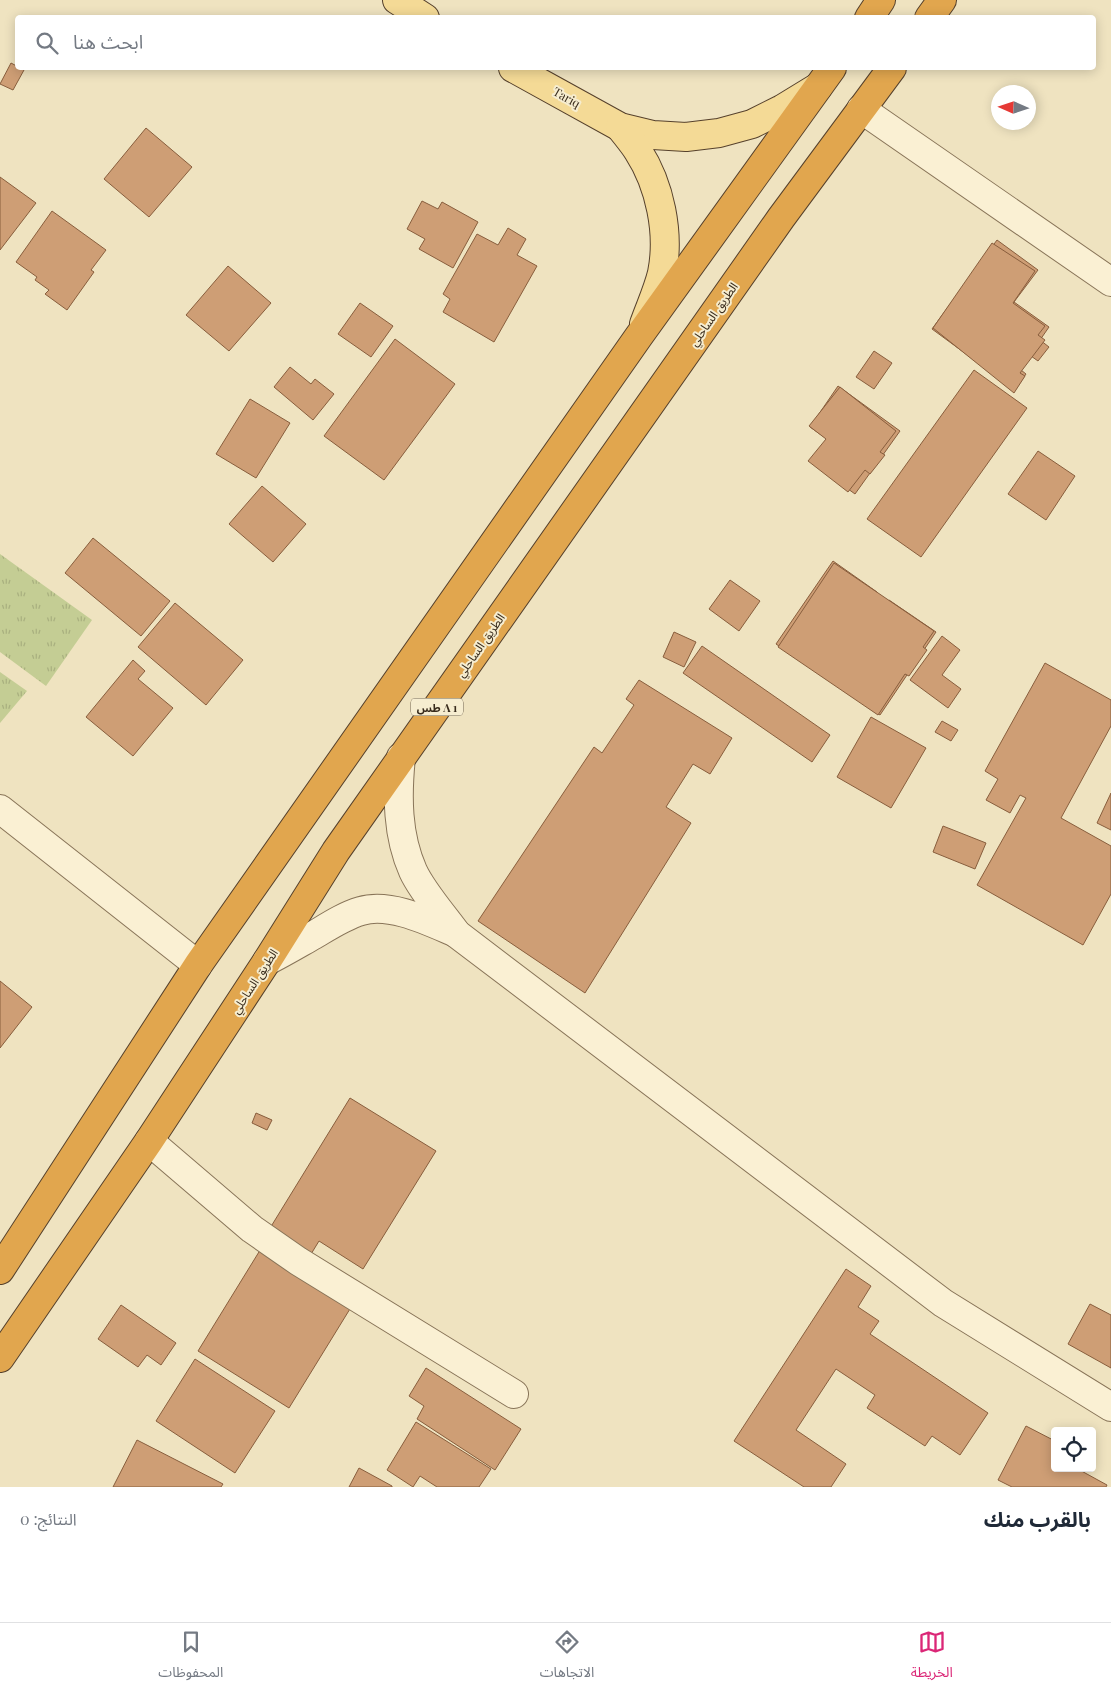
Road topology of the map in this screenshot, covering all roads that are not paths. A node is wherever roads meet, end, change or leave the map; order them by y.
1 (397, 0) edge
2 (881, 0) edge
3 (942, 0) edge
4 (420, 15) edge
5 (871, 15) edge
6 (931, 15) edge
7 (517, 70) edge
8 (890, 70) edge
9 (825, 77) edge
10 (861, 109) junction
11 (620, 127) junction
12 (1111, 282) edge
13 (639, 336) junction
14 (401, 757) junction
15 (0, 809) edge
16 (457, 934) junction
17 (267, 961) junction
18 (198, 965) junction
19 (149, 1140) junction
20 (0, 1270) edge
21 (0, 1358) edge
22 (514, 1394) dead end
23 (1111, 1407) edge

1 - 4 main road
2 - 5 highway
3 - 6 highway
7 - 11 main road, Tariq
8 - 10 highway, الطريق الساحلي / طس A 1
9 - 11 main road
9 - 13 highway
10 - 12 street
10 - 14 highway, الطريق الساحلي / طس A 1
11 - 13 main road
13 - 18 highway
14 - 16 street
14 - 17 highway, الطريق الساحلي / طس A 1
15 - 18 street
16 - 17 street
16 - 23 street
17 - 19 highway, الطريق الساحلي / طس A 1
18 - 20 highway
19 - 21 highway, الطريق الساحلي / طس A 1
19 - 22 street

